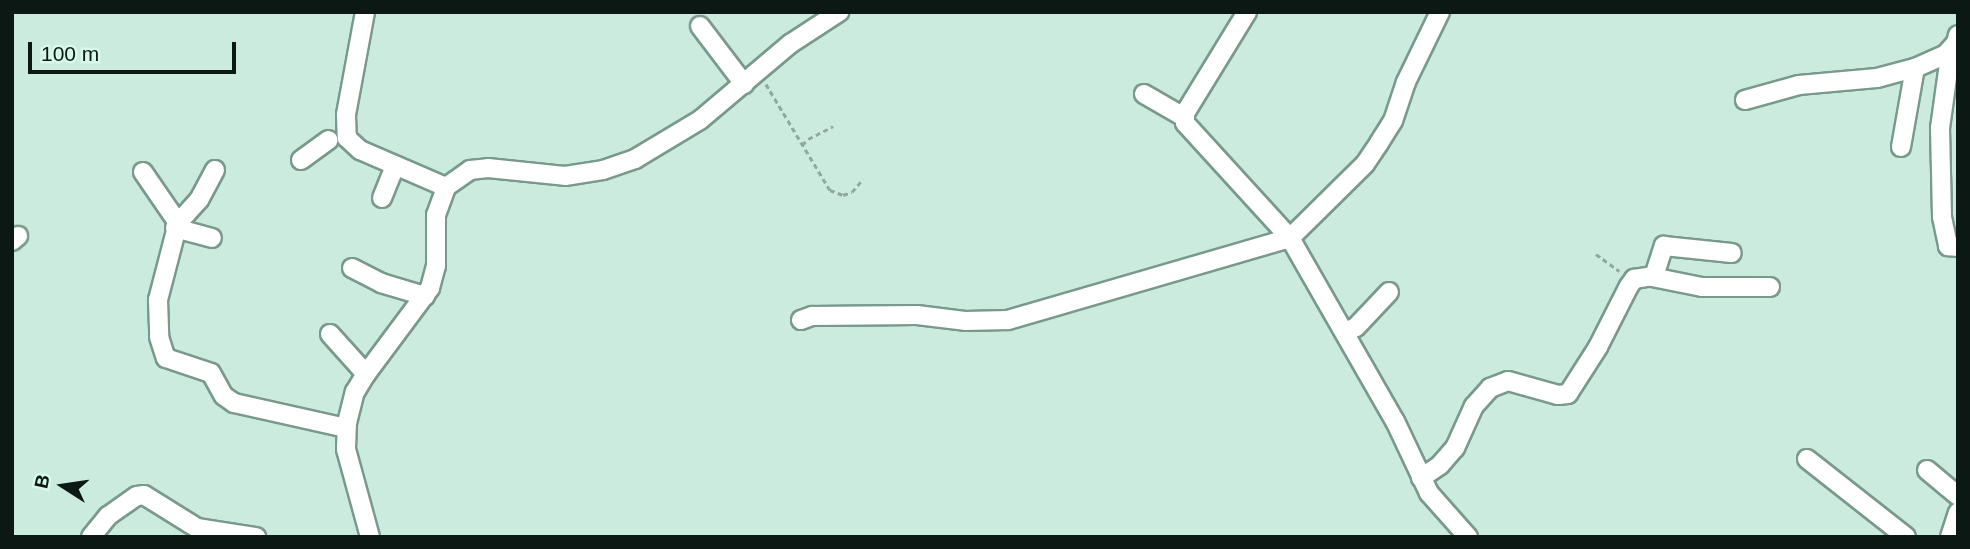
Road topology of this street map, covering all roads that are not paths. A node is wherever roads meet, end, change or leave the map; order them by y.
1 (365, 12) edge
2 (839, 12) edge
3 (1247, 12) edge
4 (1440, 12) edge
5 (700, 26) dead end
6 (1954, 42) edge
7 (1915, 68) junction
8 (744, 84) junction
9 (1144, 94) dead end
10 (1745, 100) dead end
11 (1184, 117) junction
12 (338, 135) junction
13 (1901, 147) dead end
14 (301, 160) dead end
15 (395, 166) junction
16 (215, 170) dead end
17 (143, 172) dead end
18 (446, 187) junction
19 (382, 198) dead end
20 (176, 226) junction
21 (212, 238) dead end
22 (1290, 238) junction
23 (1958, 247) edge
24 (1732, 253) dead end
25 (352, 268) dead end
26 (1643, 278) junction
27 (1770, 287) dead end
28 (1389, 292) dead end
29 (425, 296) junction
30 (801, 320) dead end
31 (1345, 332) junction
32 (330, 334) dead end
33 (366, 374) junction
34 (346, 428) junction
35 (1807, 459) dead end
36 (1927, 470) dead end
37 (1421, 478) junction
38 (1958, 496) edge
39 (359, 499) junction
40 (342, 506) dead end
41 (1958, 512) edge
42 (91, 537) edge
43 (256, 537) edge
44 (370, 537) edge
45 (1468, 537) edge
46 (1906, 537) edge
47 (1950, 537) edge

1 - 12 street
2 - 8 street
3 - 11 street
4 - 22 street
5 - 8 street
6 - 7 street
6 - 23 street
7 - 10 street
7 - 13 street
8 - 18 street
9 - 11 street
11 - 22 street
12 - 14 street
12 - 15 street
15 - 18 street
15 - 19 street
16 - 20 street
17 - 20 street
18 - 29 street
20 - 21 street
20 - 34 street
22 - 30 street
22 - 31 street
24 - 26 street
25 - 29 street
26 - 27 street
26 - 37 street
28 - 31 street
29 - 33 street
31 - 37 street
32 - 33 street
33 - 34 street
34 - 39 street
35 - 46 street
36 - 38 street
37 - 45 street
39 - 40 street
39 - 44 street
41 - 47 street
42 - 43 street

